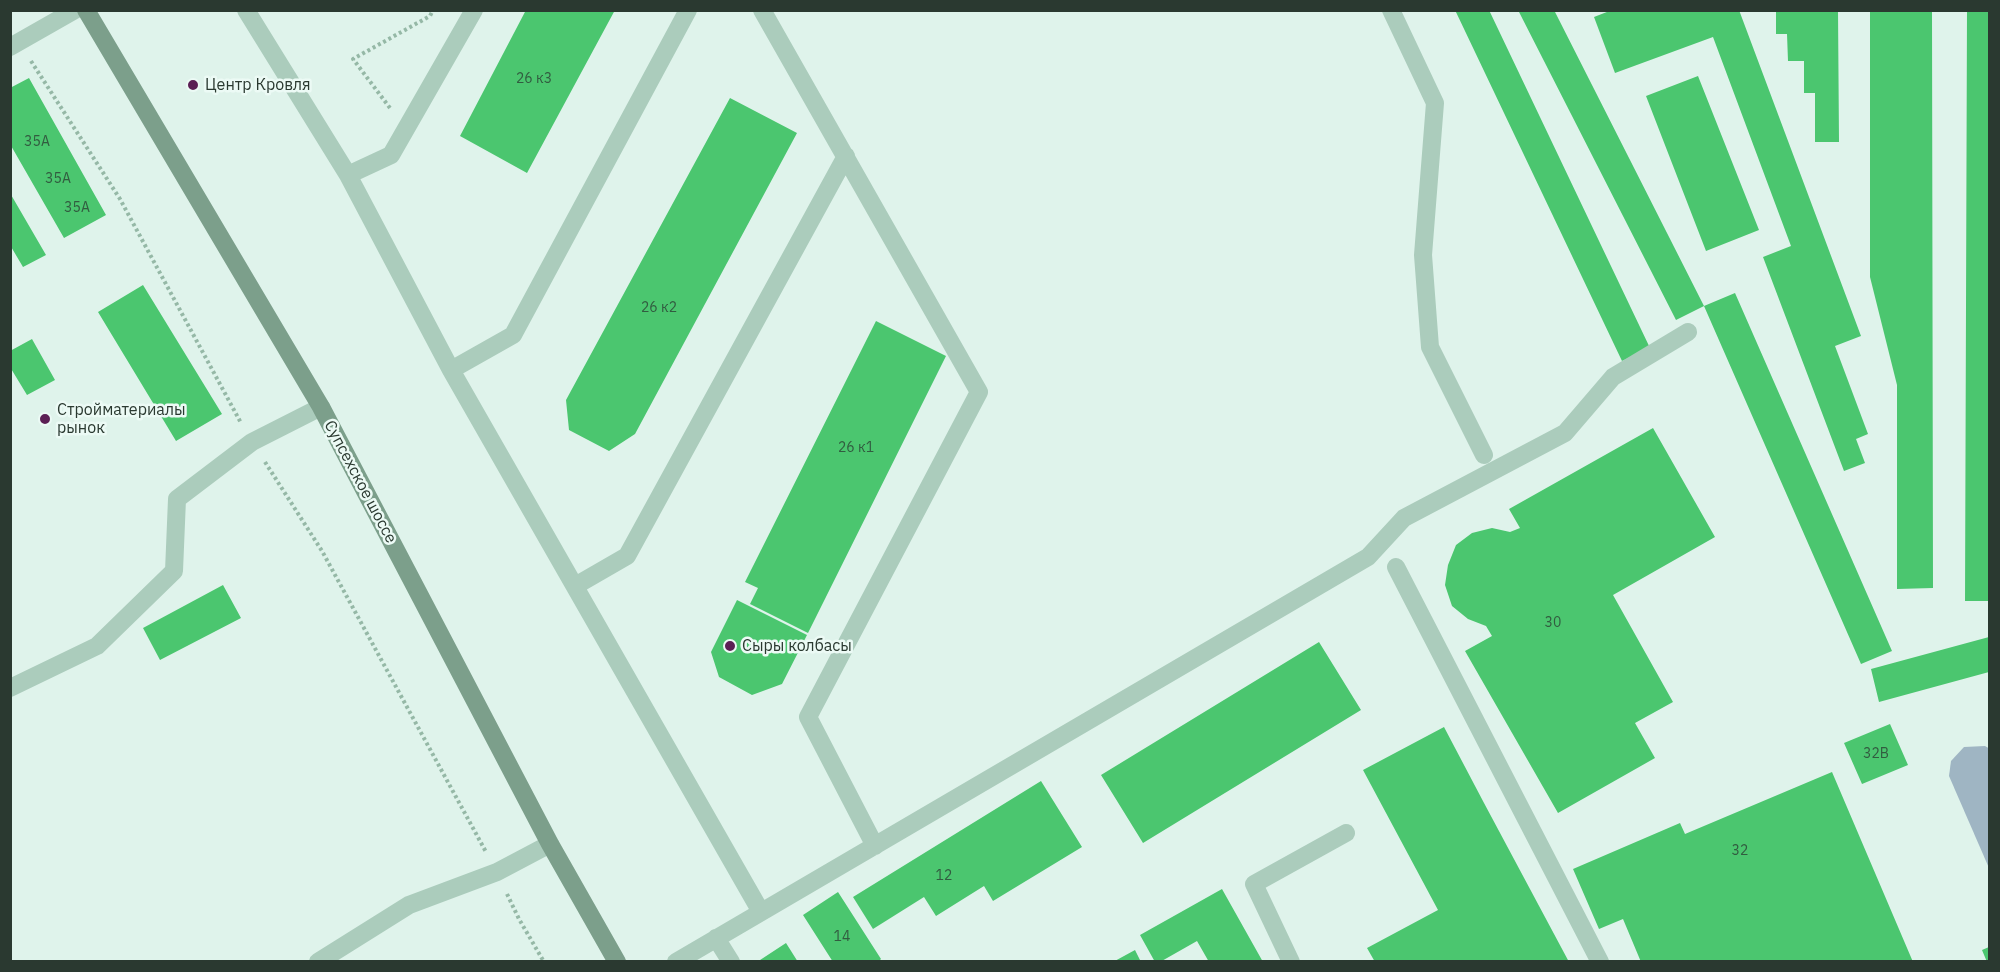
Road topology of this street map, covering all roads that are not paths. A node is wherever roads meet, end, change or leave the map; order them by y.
1 (75, 10) edge
2 (86, 10) edge
3 (246, 10) edge
4 (474, 10) edge
5 (688, 10) edge
6 (762, 10) edge
7 (1391, 10) edge
8 (14, 44) edge
9 (846, 156) junction
10 (348, 175) junction
11 (1688, 332) dead end
12 (451, 370) junction
13 (321, 407) junction
14 (1484, 455) dead end
15 (1396, 567) dead end
16 (576, 585) junction
17 (10, 688) edge
18 (1346, 832) dead end
19 (550, 844) junction
20 (875, 846) junction
21 (761, 912) junction
22 (717, 938) junction
23 (318, 962) edge
24 (617, 962) edge
25 (676, 962) edge
26 (731, 962) edge
27 (1291, 962) edge
28 (1600, 962) edge

1 - 8 lane
2 - 13 main road, Супсехское шоссе
3 - 10 lane
4 - 10 lane
5 - 12 lane
6 - 9 lane
7 - 14 lane
9 - 16 lane
9 - 20 lane
10 - 12 lane
11 - 20 lane
12 - 16 lane
13 - 17 lane
13 - 19 main road, Супсехское шоссе
15 - 28 lane
16 - 21 lane
18 - 27 lane
19 - 23 lane
19 - 24 main road, Супсехское шоссе
20 - 21 lane
21 - 22 lane
22 - 25 lane
22 - 26 lane

